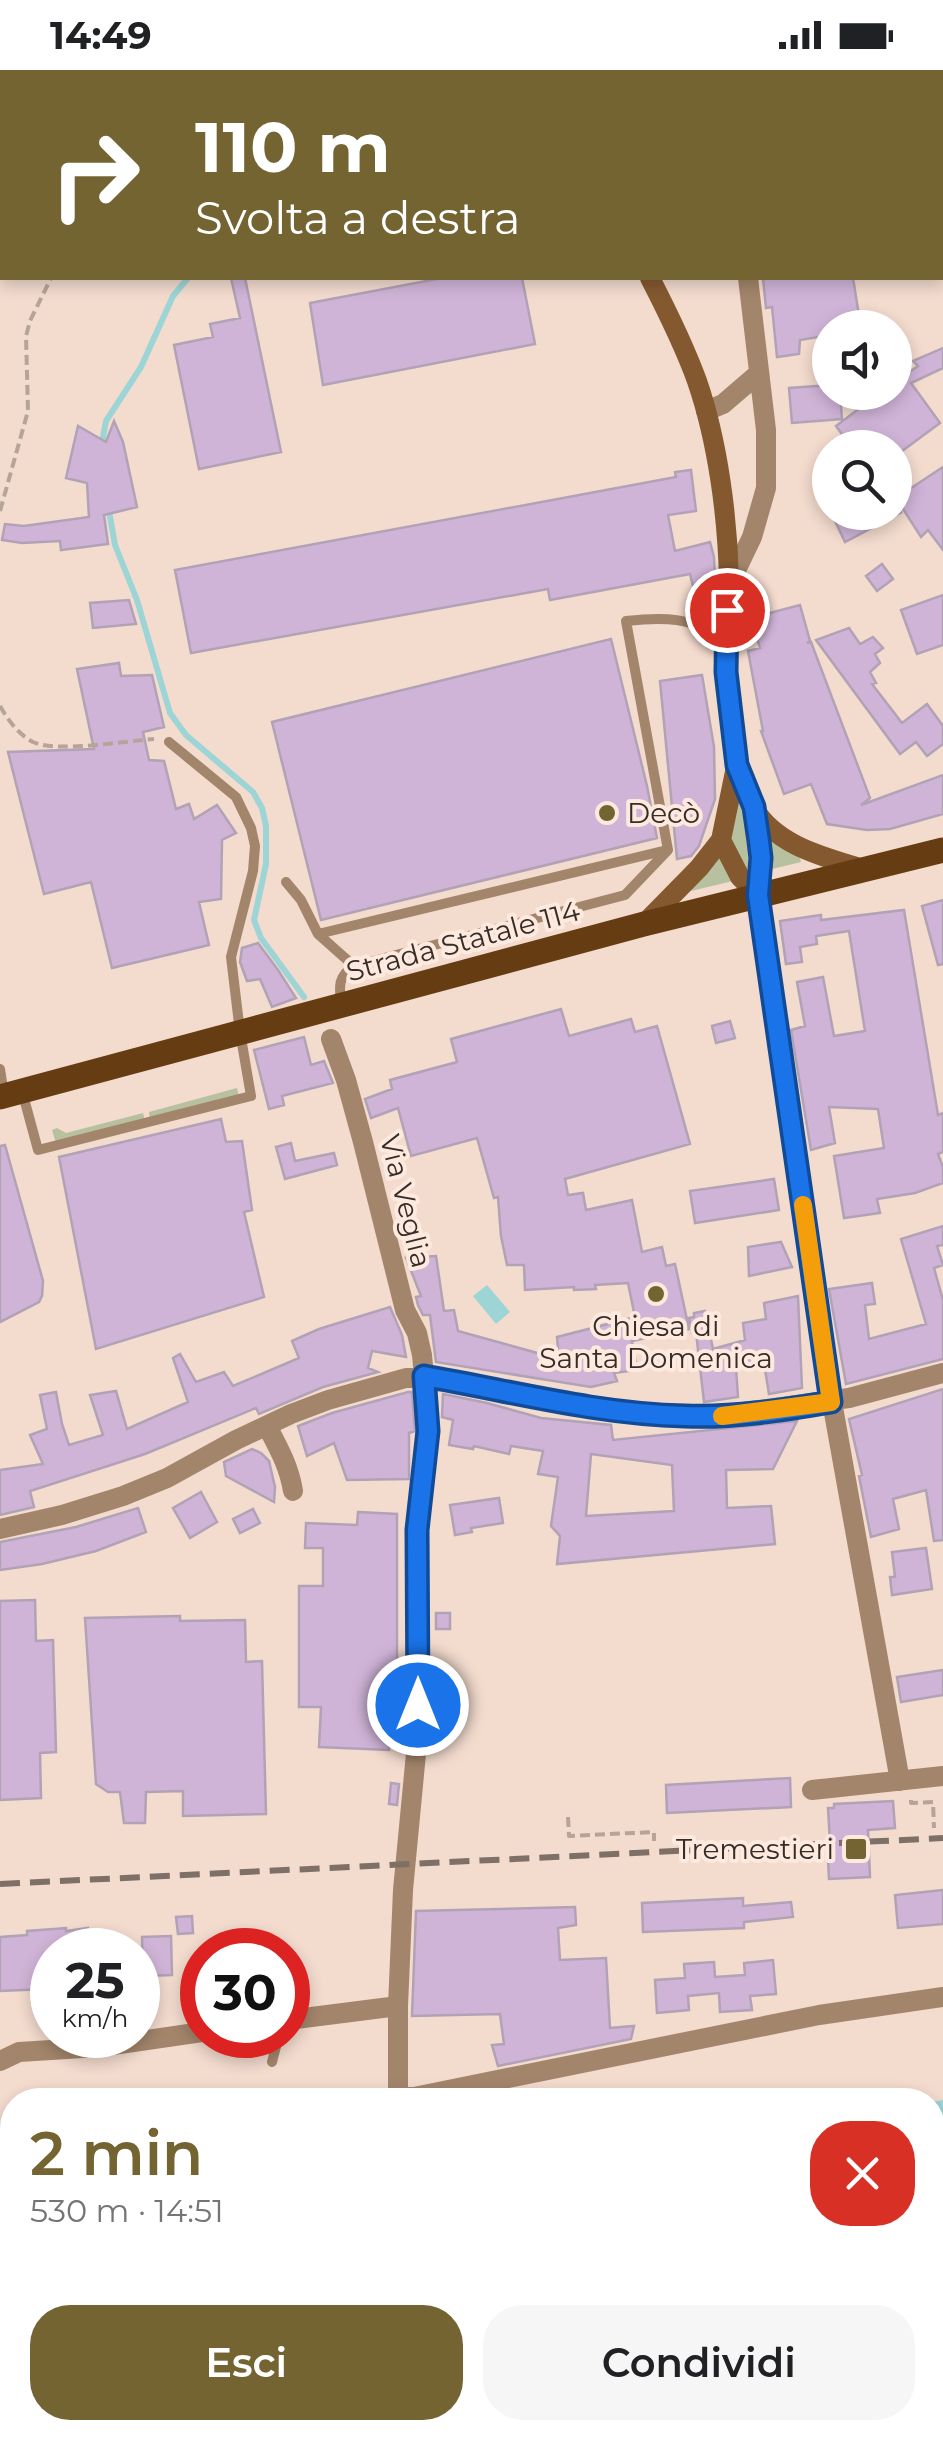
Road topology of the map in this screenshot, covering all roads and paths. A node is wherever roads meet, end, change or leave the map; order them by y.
1 (50, 280) edge
2 (651, 280) edge
3 (748, 280) edge
4 (759, 373) junction
5 (706, 411) junction
6 (0, 512) edge
7 (729, 585) junction
8 (725, 635) junction
9 (0, 706) edge
10 (168, 742) joint
11 (737, 765) junction
12 (754, 807) junction
13 (721, 840) junction
14 (668, 850) junction
15 (943, 850) edge
16 (863, 868) junction
17 (286, 882) dead end
18 (758, 895) junction
19 (644, 924) junction
20 (318, 934) junction
21 (354, 966) junction
22 (341, 1005) junction
23 (240, 1032) junction
24 (331, 1039) dead end
25 (0, 1068) edge
26 (9, 1094) edge
27 (943, 1372) edge
28 (424, 1376) junction
29 (831, 1402) junction
30 (266, 1426) junction
31 (293, 1491) dead end
32 (0, 1530) edge
33 (943, 1776) edge
34 (900, 1781) junction
35 (812, 1790) dead end
36 (911, 1800) dead end
37 (568, 1817) dead end
38 (934, 1828) dead end
39 (654, 1841) dead end
40 (943, 1997) edge
41 (398, 2006) junction
42 (310, 2017) edge
43 (180, 2035) edge
44 (273, 2058) edge
45 (0, 2060) edge
46 (272, 2062) dead end
47 (398, 2088) edge
48 (458, 2088) edge

1 - 6 path
2 - 5 street
3 - 4 street
4 - 5 street
4 - 7 street
5 - 7 street
7 - 8 street
8 - 11 street
8 - 14 lane
9 - 10 path
10 - 23 lane
11 - 12 street
11 - 13 street
12 - 16 street
12 - 18 street
13 - 18 street
13 - 19 street
14 - 20 lane
14 - 21 lane
15 - 16 main road, Strada Statale 114
16 - 18 main road, Strada Statale 114
17 - 20 lane
18 - 19 main road, Strada Statale 114
18 - 29 street
19 - 22 main road, Strada Statale 114
20 - 21 lane
21 - 22 lane
22 - 23 main road, Strada Statale 114
23 - 26 main road, Strada Statale 114
23 - 26 lane
24 - 28 street, Via Veglia
25 - 26 lane
27 - 29 street
28 - 29 street
28 - 30 street
28 - 41 street, Via Veglia
29 - 34 street
30 - 31 street
30 - 32 street
33 - 34 street
34 - 35 street
36 - 38 path
37 - 39 path
40 - 48 street, Via Veglia
41 - 42 street
41 - 47 street, Via Veglia
43 - 45 street
44 - 46 lane

